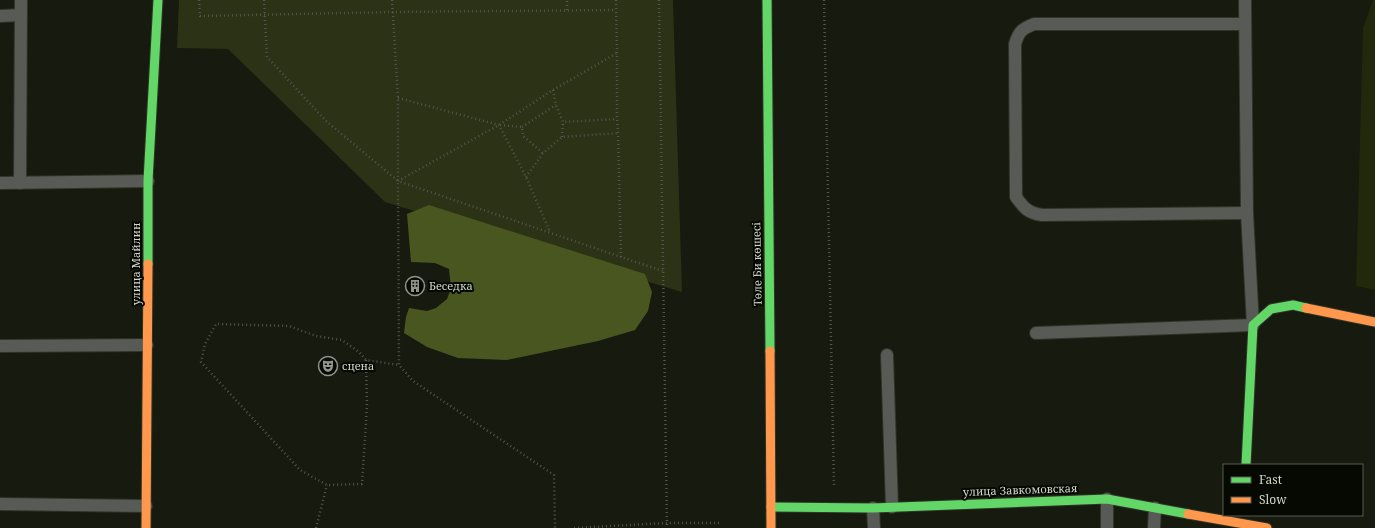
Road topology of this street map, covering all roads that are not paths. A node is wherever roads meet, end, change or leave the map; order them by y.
1 (22, 0) edge
2 (158, 0) edge
3 (767, 0) edge
4 (1245, 0) edge
5 (21, 15) junction
6 (0, 16) edge
7 (1245, 24) junction
8 (148, 181) junction
9 (0, 183) edge
10 (20, 183) junction
11 (1247, 213) junction
12 (1375, 322) edge
13 (1253, 325) junction
14 (1036, 333) dead end
15 (147, 345) junction
16 (0, 346) edge
17 (887, 355) dead end
18 (1246, 464) edge
19 (1107, 499) junction
20 (0, 504) edge
21 (146, 506) junction
22 (771, 507) junction
23 (892, 507) junction
24 (873, 508) junction
25 (1155, 508) junction
26 (1240, 525) edge
27 (146, 528) edge
28 (771, 528) edge
29 (874, 528) edge
30 (1107, 528) edge
31 (1154, 528) edge
32 (1267, 528) edge

1 - 5 lane
2 - 8 street, улица Майлин
3 - 22 street, Төле Би көшесі
4 - 7 lane
5 - 6 lane
5 - 10 lane
7 - 11 lane
7 - 11 lane
8 - 10 lane
8 - 15 street, улица Майлин
9 - 10 lane
11 - 13 lane
12 - 13 street
13 - 14 lane
13 - 18 street
15 - 16 lane
15 - 21 street, улица Майлин
17 - 23 lane
19 - 23 street, улица Завкомовская
19 - 25 street, улица Завкомовская
19 - 30 lane
20 - 21 lane
21 - 27 street, улица Майлин
22 - 24 street, улица Завкомовская
22 - 28 street, Төле Би көшесі
23 - 24 street, улица Завкомовская
24 - 29 lane
25 - 26 street, улица Завкомовская
25 - 31 lane
26 - 32 street, улица Завкомовская

